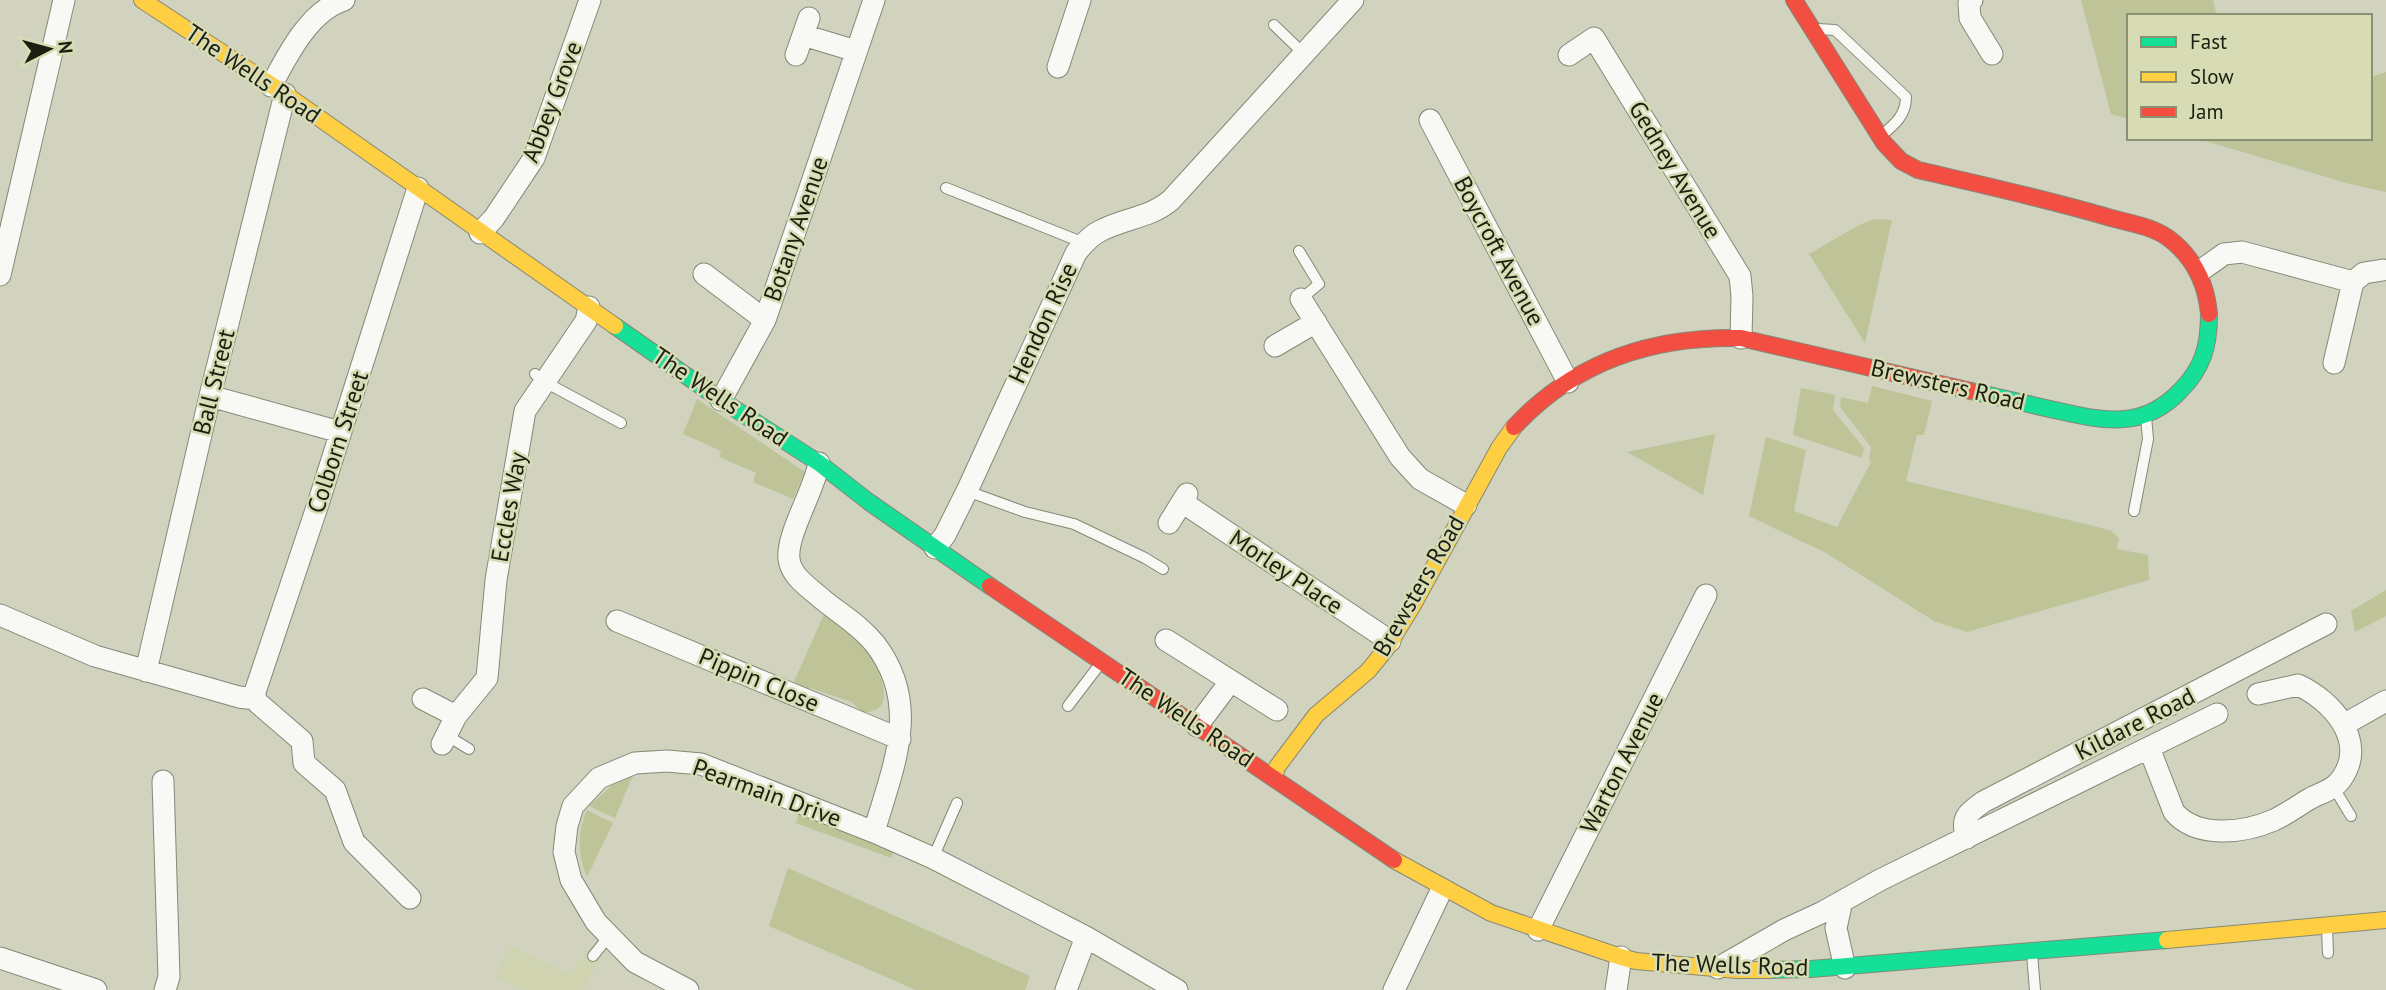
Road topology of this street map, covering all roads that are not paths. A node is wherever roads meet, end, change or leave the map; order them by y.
1 (64, 0) edge
2 (142, 0) edge
3 (344, 0) edge
4 (874, 0) edge
5 (1080, 0) edge
6 (1353, 0) edge
7 (1794, 0) edge
8 (1972, 0) edge
9 (590, 1) edge
10 (1274, 25) dead end
11 (1812, 31) junction
12 (856, 51) junction
13 (1303, 53) junction
14 (1992, 54) dead end
15 (796, 55) dead end
16 (1569, 55) dead end
17 (1058, 66) dead end
18 (278, 90) junction
19 (1430, 120) dead end
20 (1880, 137) junction
21 (418, 188) junction
22 (946, 188) dead end
23 (480, 233) junction
24 (1084, 243) junction
25 (1299, 251) dead end
26 (2383, 270) dead end
27 (2200, 271) junction
28 (704, 274) dead end
29 (0, 275) edge
30 (2353, 282) junction
31 (1301, 299) joint
32 (589, 306) junction
33 (765, 320) junction
34 (1316, 322) junction
35 (1741, 338) junction
36 (1275, 346) dead end
37 (2334, 363) dead end
38 (539, 378) junction
39 (1568, 382) junction
40 (210, 396) junction
41 (721, 400) junction
42 (2146, 415) junction
43 (621, 423) dead end
44 (340, 432) junction
45 (819, 463) junction
46 (967, 491) junction
47 (1466, 505) junction
48 (2134, 511) dead end
49 (1169, 523) dead end
50 (935, 548) junction
51 (1163, 569) dead end
52 (1706, 595) dead end
53 (0, 615) edge
54 (617, 621) dead end
55 (2326, 624) dead end
56 (1166, 640) dead end
57 (1390, 641) junction
58 (1102, 661) junction
59 (146, 671) junction
60 (1230, 682) junction
61 (2258, 694) dead end
62 (254, 695) junction
63 (423, 699) dead end
64 (2386, 701) edge
65 (1068, 706) dead end
66 (1277, 710) dead end
67 (2217, 714) dead end
68 (2345, 724) junction
69 (1197, 726) junction
70 (448, 732) junction
71 (900, 739) junction
72 (2149, 748) junction
73 (469, 749) dead end
74 (1275, 778) junction
75 (163, 782) dead end
76 (2334, 788) junction
77 (957, 803) dead end
78 (2351, 817) dead end
79 (874, 832) junction
80 (1967, 838) junction
81 (933, 858) junction
82 (1443, 889) junction
83 (410, 898) dead end
84 (1842, 901) junction
85 (2386, 920) edge
86 (2327, 927) junction
87 (1538, 930) junction
88 (609, 936) junction
89 (1086, 937) junction
90 (2032, 952) junction
91 (2328, 953) dead end
92 (593, 956) dead end
93 (1621, 957) junction
94 (0, 958) edge
95 (1718, 968) junction
96 (1845, 968) junction
97 (42, 981) edge
98 (96, 990) edge
99 (165, 990) edge
100 (688, 990) edge
101 (1066, 990) edge
102 (1177, 990) edge
103 (1394, 990) edge
104 (1616, 990) edge
105 (2035, 990) edge

1 - 29 street
2 - 18 street, The Wells Road
3 - 18 street, Ball Street
4 - 12 street, Botany Avenue
5 - 17 street
6 - 13 street, Hendon Rise
7 - 11 street, Brewsters Road
8 - 14 street
9 - 23 street, Abbey Grove
10 - 13 lane
11 - 20 street, Brewsters Road
11 - 20 lane
12 - 15 street
12 - 33 street, Botany Avenue
13 - 24 street, Hendon Rise
16 - 35 street, Gedney Avenue
18 - 21 street, The Wells Road
18 - 40 street, Ball Street
19 - 39 street, Boycroft Avenue
20 - 27 street, Brewsters Road
21 - 23 street, The Wells Road
21 - 44 street, Colborn Street
22 - 24 lane
23 - 32 street, The Wells Road
24 - 46 street, Hendon Rise
25 - 31 lane
26 - 30 street
27 - 30 street
27 - 42 street, Brewsters Road
28 - 33 street
30 - 37 street
31 - 34 street
32 - 38 street, Eccles Way
32 - 41 street, The Wells Road
33 - 41 street, Botany Avenue
34 - 36 street
34 - 47 street
35 - 39 street, Brewsters Road
35 - 42 street, Brewsters Road
38 - 43 lane
38 - 70 street, Eccles Way
39 - 47 street, Brewsters Road
40 - 44 street
40 - 59 street, Ball Street
41 - 45 street, The Wells Road
42 - 48 lane
44 - 62 street, Colborn Street
45 - 50 street, The Wells Road
45 - 71 street
46 - 50 street, Hendon Rise
46 - 51 lane
47 - 57 street, Brewsters Road
49 - 57 street, Morley Place
50 - 58 street, The Wells Road
52 - 87 street, Warton Avenue
53 - 59 street
54 - 71 street, Pippin Close
55 - 80 street, Kildare Road
56 - 60 street
57 - 74 street, Brewsters Road
58 - 65 lane
58 - 69 street, The Wells Road
59 - 62 street
60 - 66 street
60 - 69 street
61 - 68 street
62 - 83 street
63 - 70 street
64 - 68 street
67 - 72 street, Kildare Road
68 - 76 street
69 - 74 street, The Wells Road
70 - 73 lane
71 - 79 street
72 - 76 street, Kildare Road
72 - 80 street, Kildare Road
74 - 82 street, The Wells Road
75 - 99 street
76 - 78 lane
77 - 81 lane
79 - 81 street, Pearmain Drive
79 - 88 street, Pearmain Drive
80 - 84 street, Kildare Road
81 - 89 street, Pearmain Drive
82 - 87 street, The Wells Road
82 - 103 street
84 - 95 street, Kildare Road
84 - 96 street
85 - 86 street, The Wells Road
86 - 90 street, The Wells Road
86 - 91 lane
87 - 93 street, The Wells Road
88 - 92 lane
88 - 100 street, Pearmain Drive
89 - 101 street
89 - 102 street, Pearmain Drive
90 - 96 street, The Wells Road
90 - 105 lane
93 - 95 street, The Wells Road
93 - 104 street
94 - 97 street
95 - 96 street, The Wells Road
97 - 98 street

